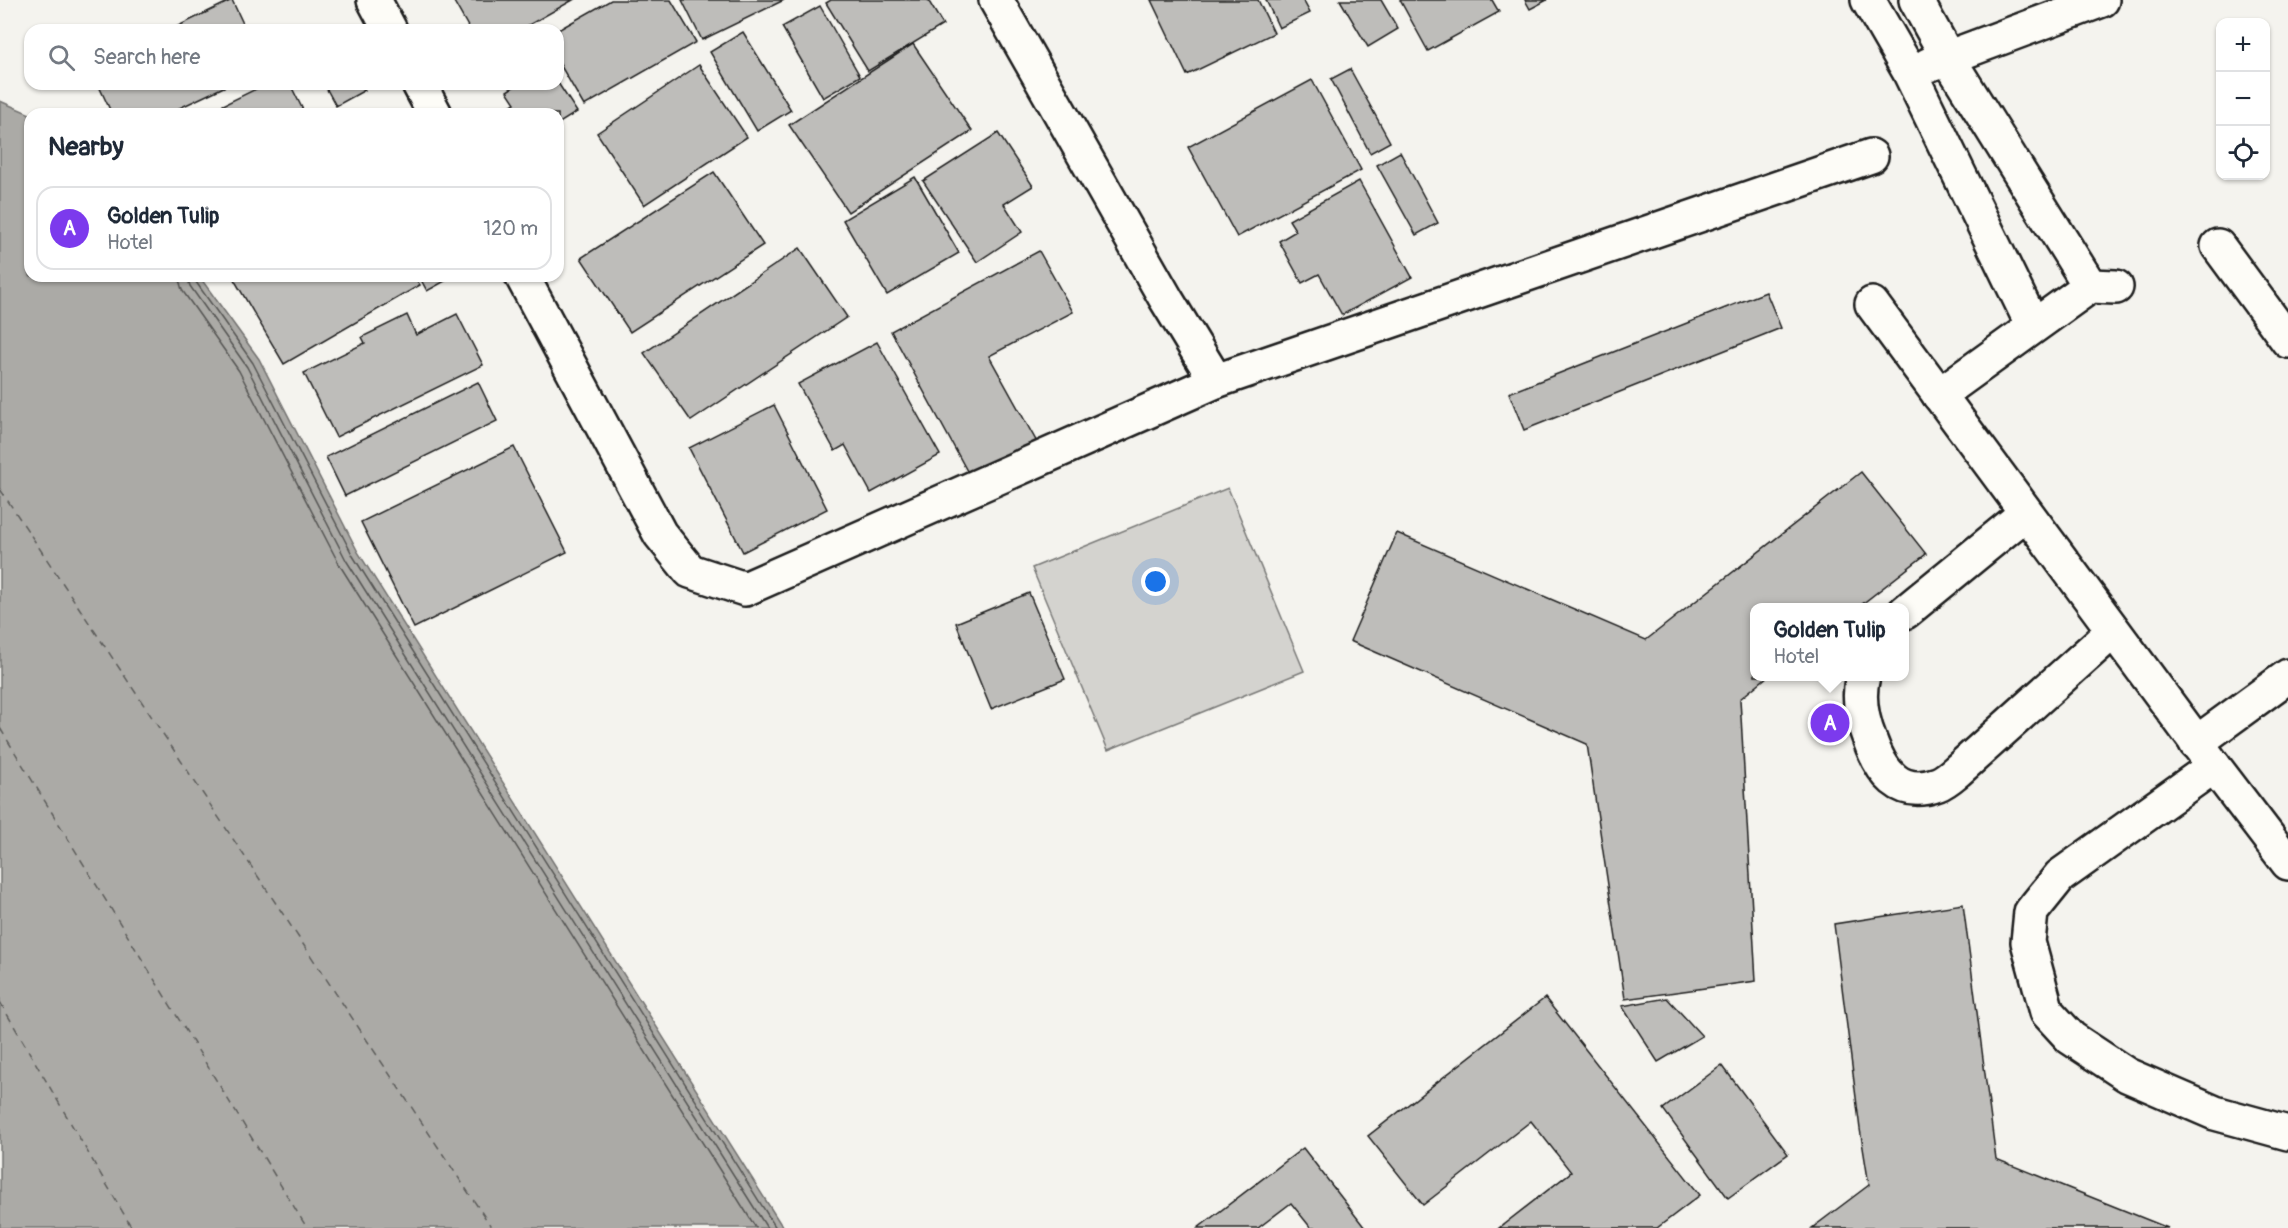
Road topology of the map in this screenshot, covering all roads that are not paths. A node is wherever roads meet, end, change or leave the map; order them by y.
1 (374, 0) edge
2 (996, 0) edge
3 (1868, 0) edge
4 (1916, 0) edge
5 (2102, 0) edge
6 (387, 24) edge
7 (1948, 58) junction
8 (1909, 71) junction
9 (422, 90) edge
10 (432, 108) edge
11 (1871, 156) dead end
12 (2218, 246) dead end
13 (525, 282) edge
14 (1872, 304) dead end
15 (2033, 326) junction
16 (2288, 341) edge
17 (1216, 381) junction
18 (1939, 394) junction
19 (2026, 513) junction
20 (1909, 609) edge
21 (2113, 631) junction
22 (2288, 676) edge
23 (1862, 681) edge
24 (2205, 754) junction
25 (2288, 863) edge
26 (2288, 1133) edge

1 - 6 street
2 - 17 street
3 - 8 street
4 - 7 street
5 - 7 street
7 - 8 street
7 - 15 street
8 - 15 street
9 - 10 street
11 - 17 street
12 - 16 street
13 - 17 street
14 - 18 street
15 - 18 street
18 - 19 street
19 - 20 street
19 - 21 street
21 - 23 street
21 - 24 street
22 - 24 street
24 - 25 street
24 - 26 street

